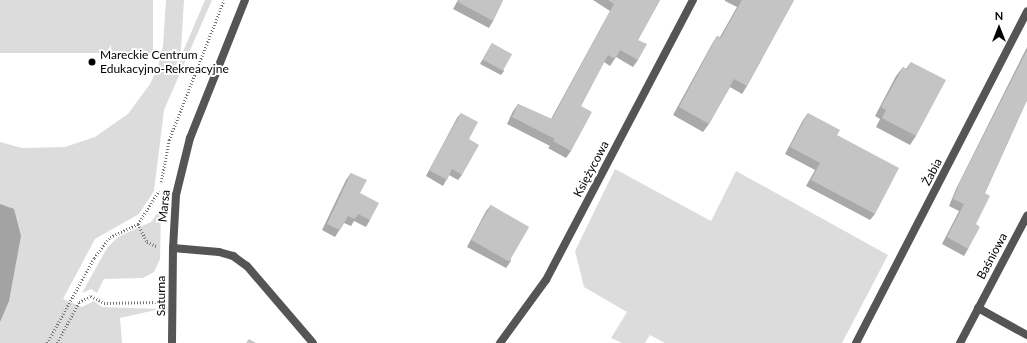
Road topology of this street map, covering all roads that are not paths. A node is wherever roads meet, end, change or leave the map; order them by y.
1 (245, 0) edge
2 (693, 0) edge
3 (1027, 11) edge
4 (1027, 216) edge
5 (173, 248) junction
6 (978, 308) junction
7 (1027, 335) edge
8 (172, 343) edge
9 (313, 343) edge
10 (500, 343) edge
11 (856, 343) edge
12 (960, 343) edge

1 - 5 street, Marsa
2 - 10 street, Księżycowa
3 - 11 street, Żabia
4 - 6 street, Baśniowa
5 - 8 street, Saturna
5 - 9 street
6 - 7 street
6 - 12 street, Baśniowa

